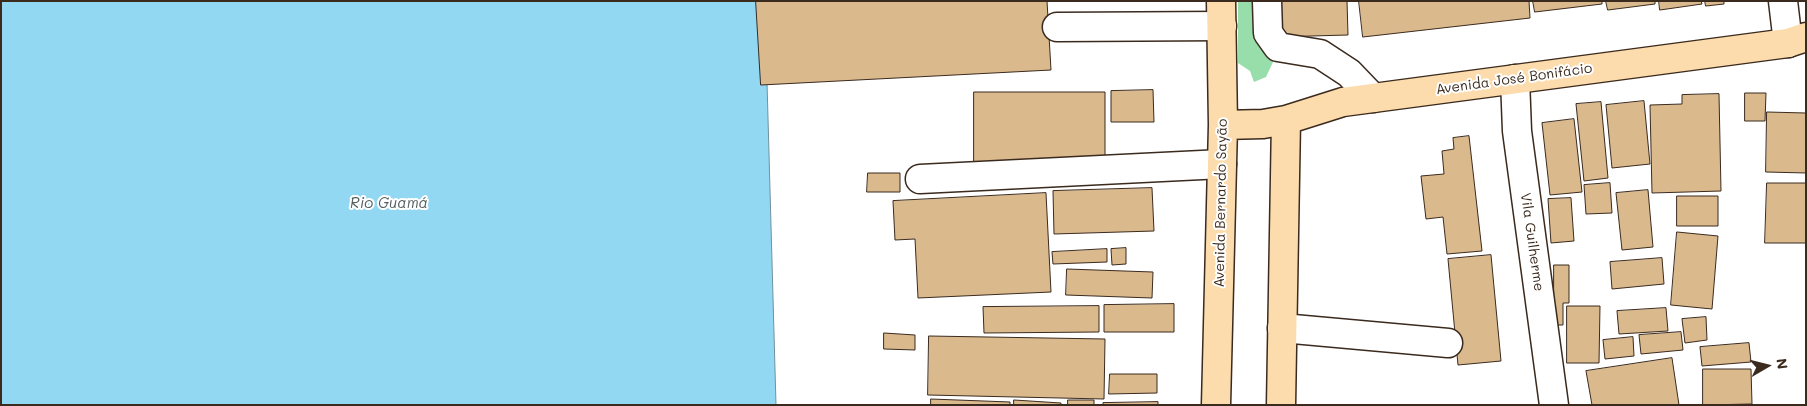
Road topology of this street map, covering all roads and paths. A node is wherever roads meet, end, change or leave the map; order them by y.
1 (1267, 1) edge
2 (1783, 1) edge
3 (1221, 14) edge
4 (1057, 27) dead end
5 (1797, 40) edge
6 (1515, 79) junction
7 (1373, 98) junction
8 (1286, 120) junction
9 (1223, 125) junction
10 (1222, 164) junction
11 (920, 179) dead end
12 (1282, 328) junction
13 (1448, 342) dead end
14 (1216, 405) edge
15 (1281, 405) edge
16 (1554, 405) edge

1 - 7 street
2 - 5 street
3 - 4 street
3 - 9 main road, Avenida Bernardo Sayão
5 - 6 main road, Avenida José Bonifácio
6 - 7 main road, Avenida José Bonifácio
6 - 16 street, Vila Guilherme
7 - 8 main road, Avenida José Bonifácio
8 - 9 main road, Avenida José Bonifácio
8 - 12 main road
9 - 10 main road, Avenida Bernardo Sayão
10 - 11 street
10 - 14 main road, Avenida Bernardo Sayão
12 - 13 street
12 - 15 main road

